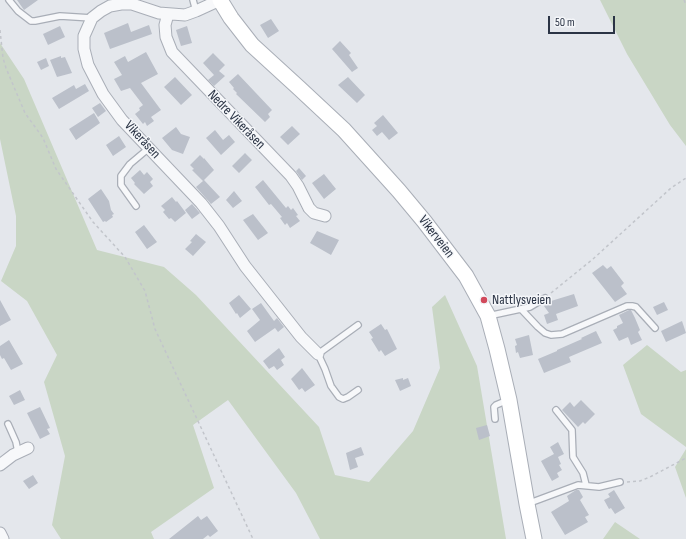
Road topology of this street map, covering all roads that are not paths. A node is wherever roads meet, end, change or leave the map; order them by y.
1 (9, 0) edge
2 (193, 0) edge
3 (220, 0) edge
4 (196, 12) junction
5 (168, 14) junction
6 (92, 18) junction
7 (149, 148) junction
8 (136, 206) dead end
9 (325, 216) dead end
10 (545, 298) road end
11 (521, 309) junction
12 (488, 316) junction
13 (358, 325) dead end
14 (655, 328) dead end
15 (318, 354) junction
16 (358, 390) dead end
17 (509, 400) junction
18 (556, 410) dead end
19 (495, 419) dead end
20 (8, 424) dead end
21 (23, 450) joint
22 (0, 465) edge
23 (620, 482) road end
24 (586, 485) junction
25 (527, 504) junction
26 (0, 533) edge
27 (4, 539) edge
28 (534, 539) edge

1 - 6 lane
2 - 4 lane
3 - 4 street
3 - 12 main road, Vikerveien
4 - 5 street
5 - 6 street
5 - 9 street, Nedre Vikeråsen
6 - 7 street, Vikeråsen
7 - 8 lane
7 - 15 street, Vikeråsen
10 - 11 lane
11 - 12 lane
11 - 14 lane
12 - 17 main road, Vikerveien
13 - 15 lane
15 - 16 lane
17 - 19 lane
17 - 25 main road, Vikerveien
18 - 24 lane
20 - 21 lane
21 - 22 street
23 - 24 lane
24 - 25 lane
25 - 28 main road, Vikerveien
26 - 27 street

